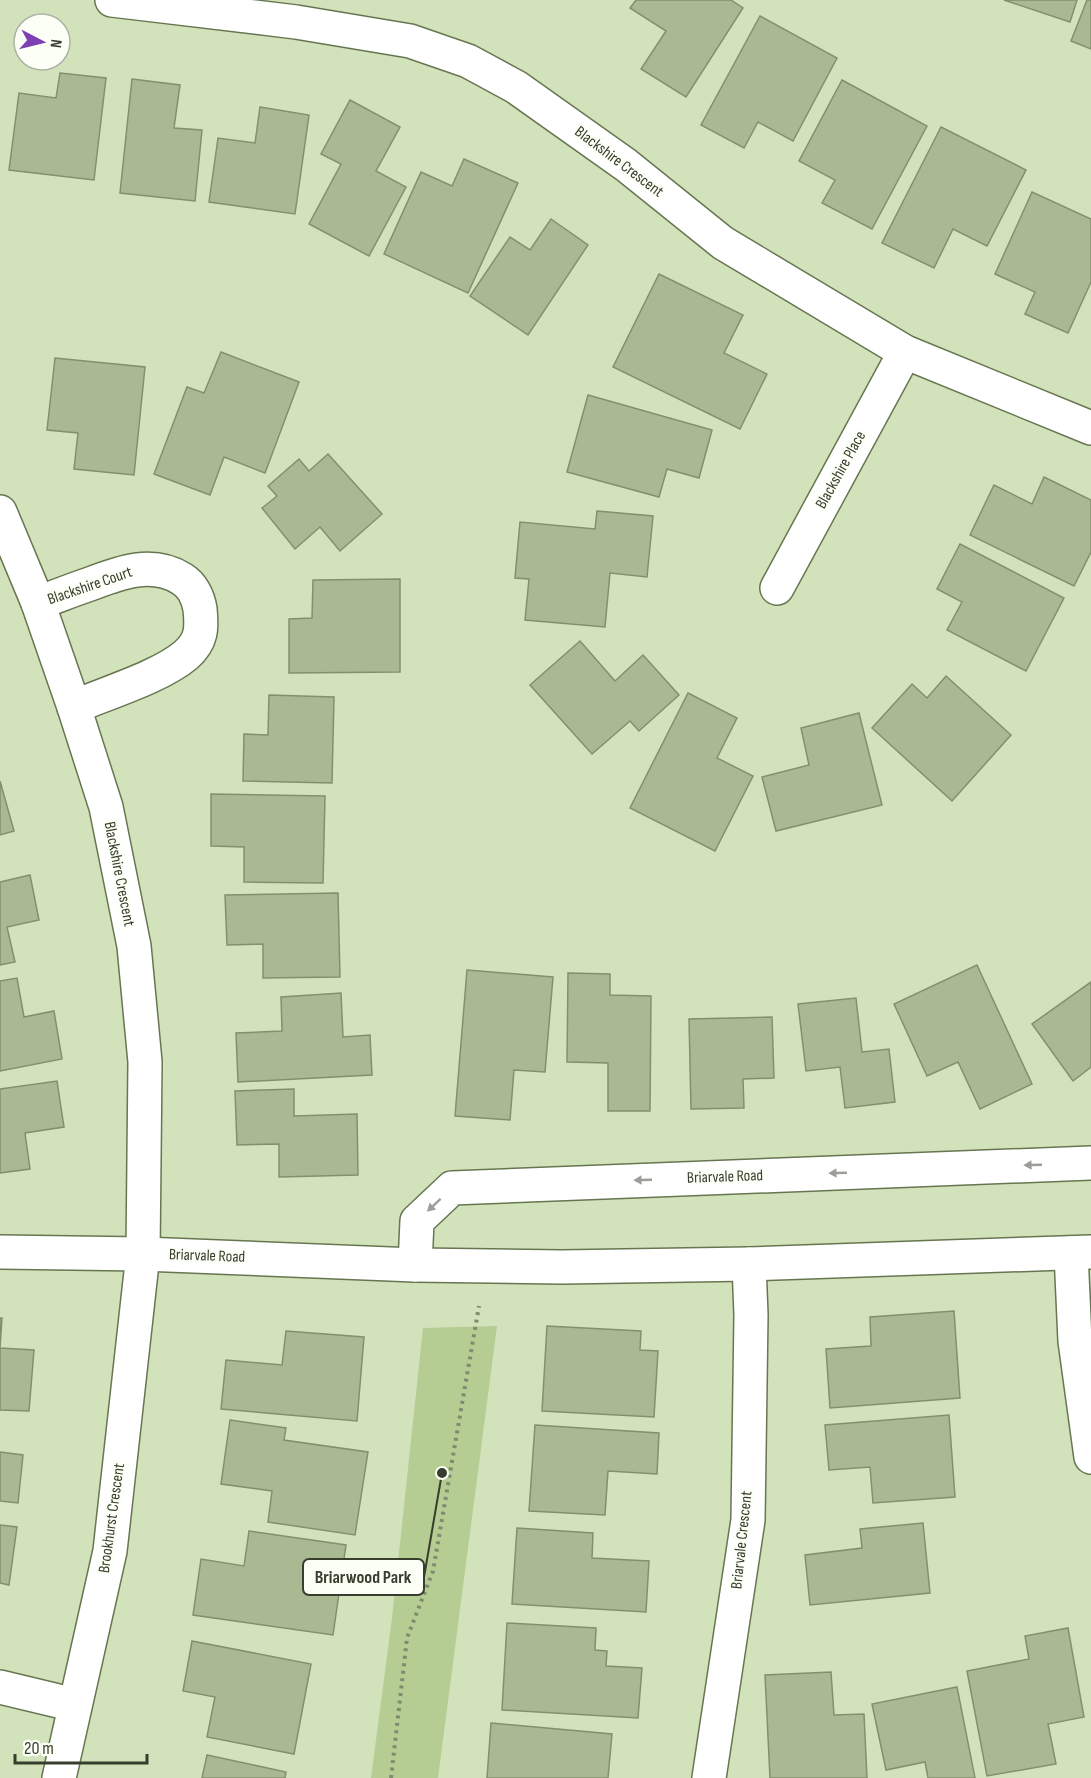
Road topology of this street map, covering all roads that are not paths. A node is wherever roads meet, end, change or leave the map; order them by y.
1 (112, 0) edge
2 (905, 352) junction
3 (1091, 428) edge
4 (0, 512) edge
5 (777, 588) dead end
6 (38, 603) junction
7 (74, 707) junction
8 (1091, 1163) edge
9 (0, 1252) edge
10 (1081, 1252) edge
11 (143, 1254) junction
12 (749, 1264) junction
13 (415, 1265) junction
14 (1091, 1457) edge
15 (0, 1687) edge
16 (75, 1705) junction
17 (59, 1778) edge
18 (709, 1778) edge

1 - 2 street, Blackshire Crescent
2 - 3 street, Blackshire Crescent
2 - 5 street, Blackshire Place
4 - 6 street, Blackshire Crescent
6 - 7 street, Blackshire Crescent
6 - 7 street, Blackshire Court
7 - 11 street, Blackshire Crescent
8 -> 13 street, Briarvale Road
9 - 11 street, Briarvale Road
10 - 12 street, Briarvale Road
10 - 14 street
11 - 13 street, Briarvale Road
11 - 16 street, Brookhurst Crescent
12 - 13 street, Briarvale Road
12 - 18 street, Briarvale Crescent
15 - 16 street
16 - 17 street, Brookhurst Crescent

